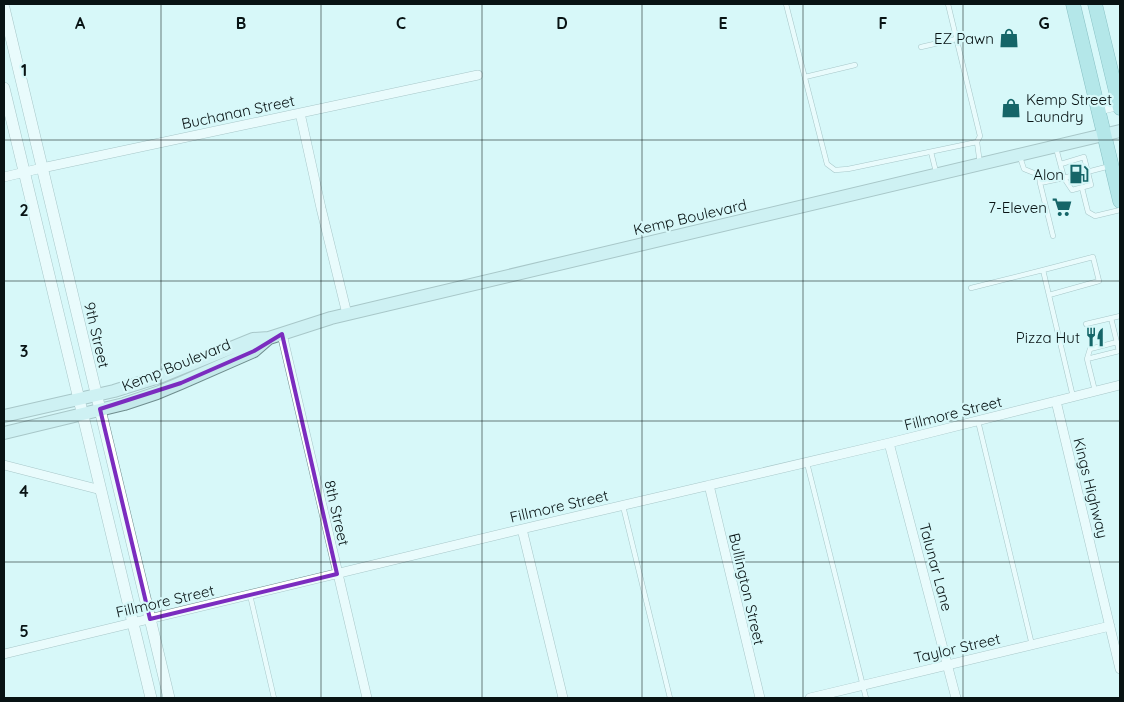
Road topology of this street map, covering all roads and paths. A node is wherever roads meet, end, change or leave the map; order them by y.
1 (786, 4) edge
2 (948, 4) edge
3 (1073, 4) edge
4 (1095, 4) edge
5 (4, 8) edge
6 (956, 39) junction
7 (921, 47) dead end
8 (855, 65) dead end
9 (478, 75) dead end
10 (804, 77) junction
11 (4, 88) edge
12 (1120, 106) edge
13 (1098, 110) junction
14 (300, 113) junction
15 (1120, 131) edge
16 (1104, 135) junction
17 (977, 142) junction
18 (1055, 147) junction
19 (931, 152) junction
20 (1019, 155) junction
21 (1060, 164) junction
22 (980, 165) junction
23 (1111, 166) junction
24 (42, 168) junction
25 (24, 172) junction
26 (1088, 172) junction
27 (937, 175) junction
28 (1071, 176) dead end
29 (4, 178) edge
30 (1064, 178) junction
31 (1040, 183) junction
32 (1082, 188) junction
33 (1120, 201) edge
34 (1120, 210) edge
35 (1053, 236) dead end
36 (1044, 270) junction
37 (972, 288) dead end
38 (1049, 295) junction
39 (347, 314) junction
40 (1120, 316) edge
41 (1111, 318) junction
42 (1086, 324) dead end
43 (282, 334) junction
44 (269, 338) junction
45 (1117, 342) junction
46 (1087, 359) junction
47 (1120, 385) edge
48 (1095, 391) junction
49 (96, 395) junction
50 (1073, 397) junction
51 (79, 399) junction
52 (1056, 401) junction
53 (100, 409) junction
54 (82, 414) junction
55 (4, 416) edge
56 (978, 421) junction
57 (4, 432) edge
58 (889, 443) junction
59 (807, 462) junction
60 (4, 465) edge
61 (709, 485) junction
62 (101, 490) junction
63 (623, 506) junction
64 (522, 529) junction
65 (337, 574) junction
66 (250, 595) junction
67 (150, 619) junction
68 (133, 623) junction
69 (1110, 626) junction
70 (1032, 645) junction
71 (4, 654) edge
72 (948, 665) junction
73 (1120, 668) edge
74 (862, 685) junction
75 (151, 698) edge
76 (169, 698) edge
77 (274, 698) edge
78 (367, 698) edge
79 (563, 698) edge
80 (670, 698) edge
81 (760, 698) edge
82 (810, 698) edge
83 (866, 698) edge
84 (956, 698) edge

1 - 10 lane
2 - 6 lane
3 - 13 main road
4 - 12 main road
5 - 24 street, 9th Street
6 - 7 lane
6 - 17 lane
8 - 10 lane
9 - 14 street, Buchanan Street
10 - 19 lane
11 - 25 street
12 - 13 street
13 - 16 main road
14 - 24 street, Buchanan Street
14 - 39 street
15 - 16 main road, Kemp Boulevard
16 - 18 main road, Kemp Boulevard
16 - 23 main road
17 - 19 lane
17 - 22 lane
18 - 20 main road, Kemp Boulevard
18 - 21 lane
19 - 27 lane
20 - 22 main road, Kemp Boulevard
20 - 31 lane
21 - 26 lane
21 - 30 lane
22 - 27 main road, Kemp Boulevard
23 - 26 lane
23 - 33 main road
24 - 25 street, Buchanan Street
24 - 49 street, 9th Street
25 - 29 street, Buchanan Street
25 - 51 street
26 - 32 lane
27 - 39 main road, Kemp Boulevard
28 - 30 lane
30 - 31 lane
30 - 32 lane
31 - 35 lane
32 - 34 lane
36 - 37 lane
36 - 38 lane
36 - 38 lane
38 - 50 lane
39 - 43 main road, Kemp Boulevard
40 - 41 lane
41 - 42 lane
41 - 45 lane
43 - 44 main road, Kemp Boulevard
43 - 65 street, 8th Street
44 - 49 main road, Kemp Boulevard
44 - 53 main road, Kemp Boulevard
45 - 46 lane
45 - 46 lane
46 - 48 lane
47 - 48 street, Fillmore Street
48 - 50 street, Fillmore Street
49 - 51 main road, Kemp Boulevard
49 - 53 street, 9th Street
50 - 52 street, Fillmore Street
51 - 54 street
51 - 55 main road, Kemp Boulevard
52 - 56 street, Fillmore Street
52 - 69 street, Kings Highway
53 - 54 main road, Kemp Boulevard
53 - 67 street, 9th Street
54 - 57 main road, Kemp Boulevard
54 - 62 street
56 - 58 street, Fillmore Street
56 - 70 lane
58 - 59 street, Fillmore Street
58 - 72 street, Talunar Lane
59 - 61 street, Fillmore Street
59 - 74 lane
60 - 62 street
61 - 63 street, Fillmore Street
61 - 81 street, Bullington Street
62 - 68 street
63 - 64 street, Fillmore Street
63 - 80 lane
64 - 65 street, Fillmore Street
64 - 79 street
65 - 66 street, Fillmore Street
65 - 78 street, 8th Street
66 - 67 street, Fillmore Street
66 - 77 lane
67 - 68 street, Fillmore Street
67 - 76 street, 9th Street
68 - 71 street, Fillmore Street
68 - 75 street
69 - 70 street, Taylor Street
69 - 73 street, Kings Highway
70 - 72 street, Taylor Street
72 - 74 street, Taylor Street
72 - 84 street, Talunar Lane
74 - 82 street, Taylor Street
74 - 83 lane

